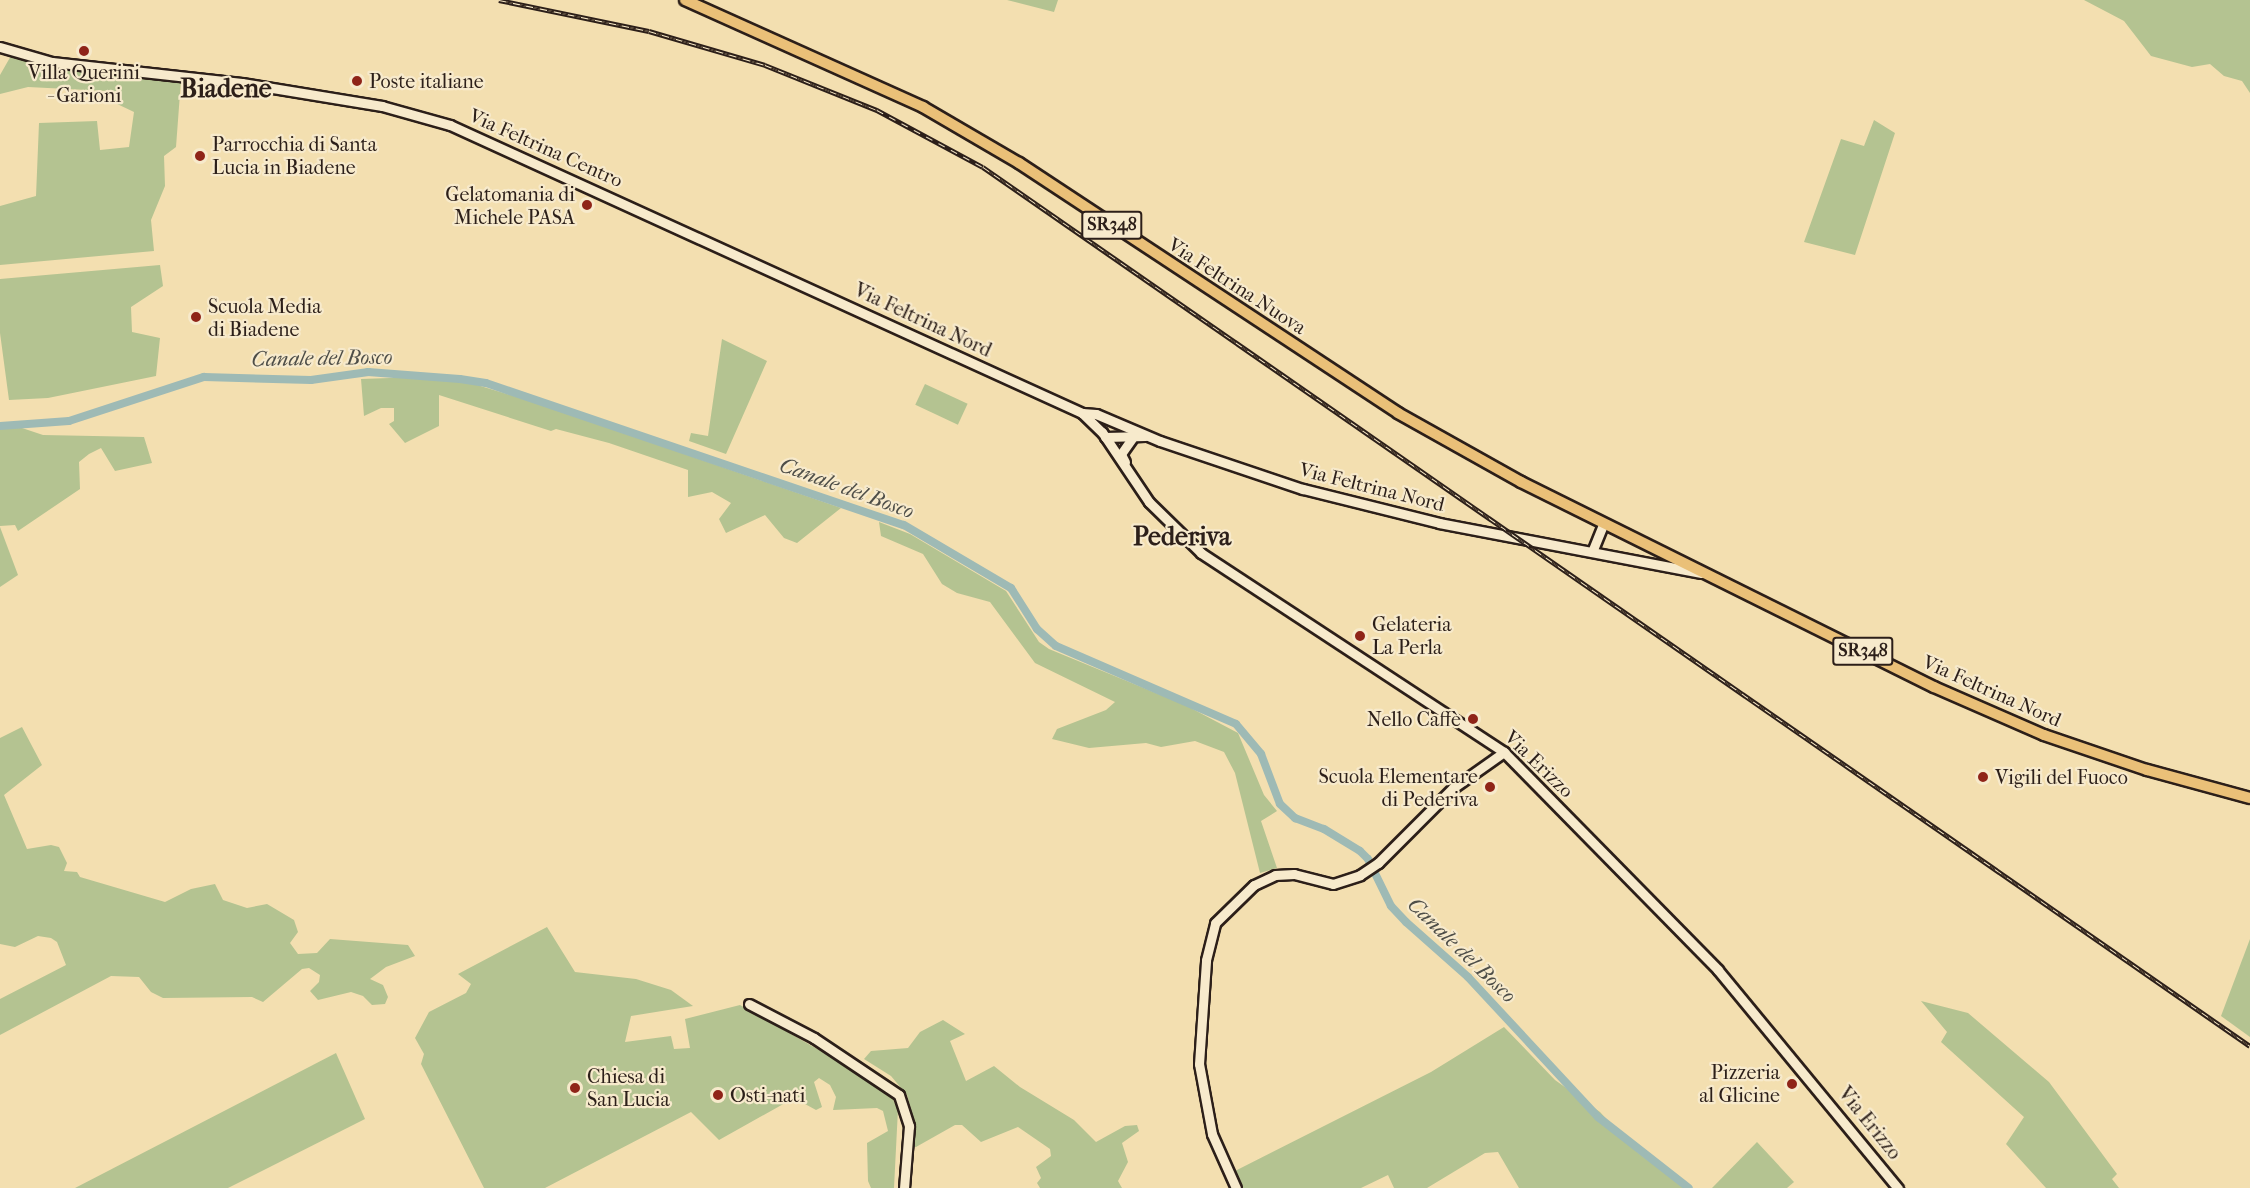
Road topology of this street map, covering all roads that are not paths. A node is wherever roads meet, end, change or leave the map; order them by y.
1 (685, 0) edge
2 (0, 46) edge
3 (716, 245) joint
4 (1083, 413) junction
5 (1117, 422) junction
6 (1103, 434) junction
7 (1133, 436) junction
8 (1149, 436) junction
9 (1129, 472) junction
10 (1604, 523) junction
11 (1592, 552) junction
12 (1704, 574) junction
13 (1504, 752) junction
14 (2250, 798) edge
15 (749, 1004) dead end
16 (904, 1188) edge
17 (1236, 1188) edge
18 (1898, 1188) edge

1 - 10 main road, Via Feltrina Nuova / SR348
2 - 3 main road, Via Feltrina Centro
3 - 4 main road, Via Feltrina Nord
4 - 5 main road, Via Feltrina Nord
4 - 6 main road
5 - 6 main road
5 - 8 main road, Via Feltrina Nord
6 - 7 main road, Via Feltrina Nord
6 - 9 main road, Via Erizzo
7 - 8 main road, Via Feltrina Nord
7 - 9 main road
8 - 11 main road, Via Feltrina Nord
9 - 13 main road, Via Erizzo
10 - 11 main road
10 - 12 main road, Via Feltrina Nuova / SR348
11 - 12 main road, Via Feltrina Nord
12 - 14 main road, Via Feltrina Nord / SR348
13 - 17 main road
13 - 18 main road, Via Erizzo
15 - 16 main road

